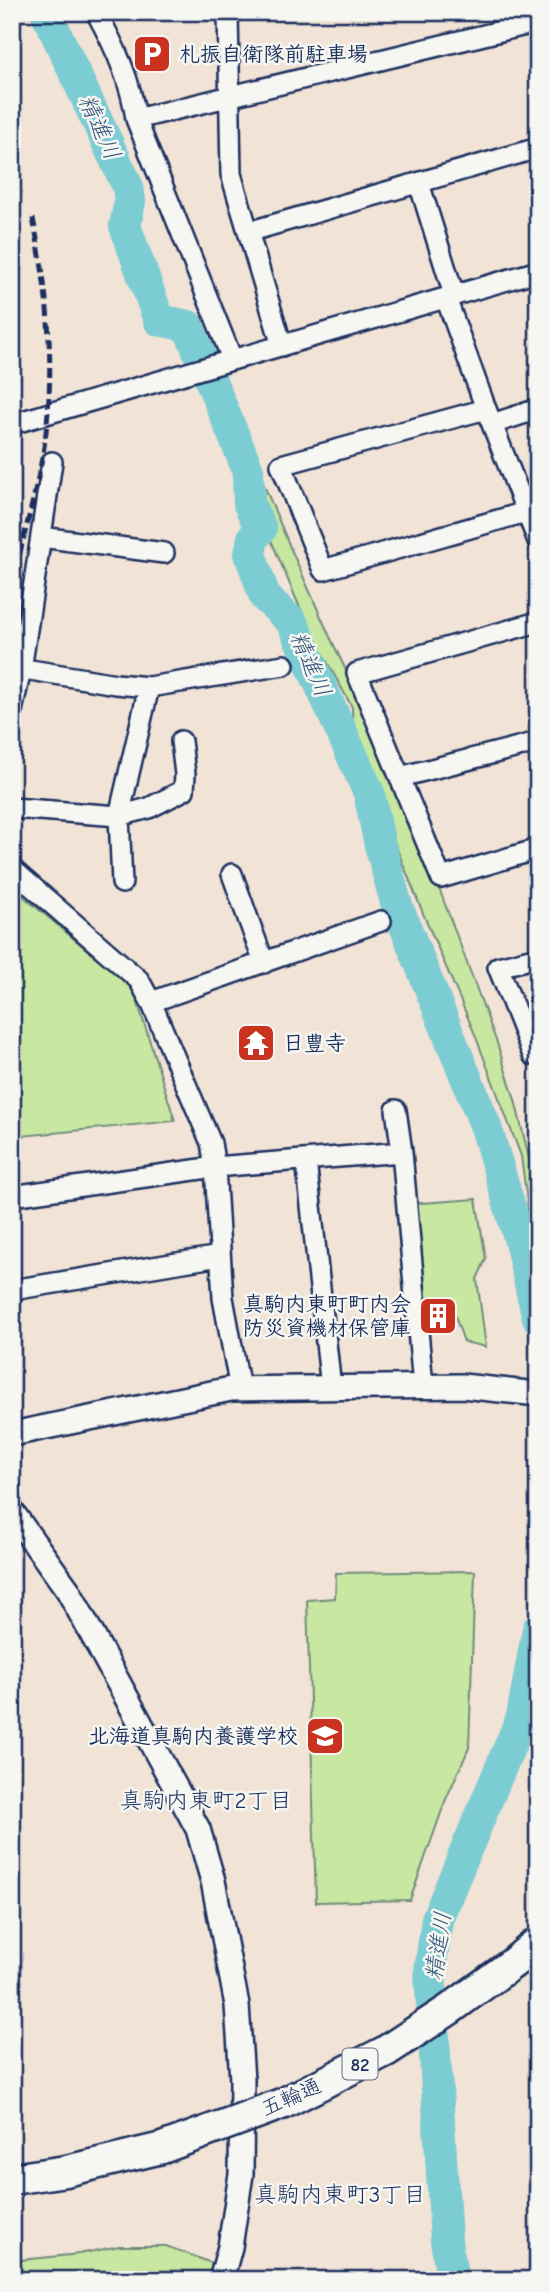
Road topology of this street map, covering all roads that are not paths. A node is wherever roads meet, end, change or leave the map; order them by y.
1 (96, 12) edge
2 (228, 12) edge
3 (538, 22) edge
4 (230, 96) junction
5 (136, 120) junction
6 (538, 148) edge
7 (419, 183) junction
8 (248, 232) junction
9 (538, 271) edge
10 (450, 297) junction
11 (282, 346) junction
12 (226, 361) junction
13 (538, 409) edge
14 (489, 416) junction
15 (12, 424) edge
16 (52, 462) dead end
17 (526, 512) junction
18 (537, 535) edge
19 (41, 537) junction
20 (164, 553) dead end
21 (538, 622) edge
22 (285, 665) dead end
23 (17, 669) edge
24 (149, 687) junction
25 (12, 710) edge
26 (181, 741) dead end
27 (538, 741) edge
28 (401, 777) junction
29 (12, 808) edge
30 (119, 816) junction
31 (538, 849) edge
32 (12, 869) edge
33 (232, 874) dead end
34 (122, 883) dead end
35 (381, 921) dead end
36 (538, 957) edge
37 (264, 963) junction
38 (151, 1002) junction
39 (538, 1054) edge
40 (396, 1111) dead end
41 (402, 1152) junction
42 (306, 1160) junction
43 (215, 1167) junction
44 (12, 1196) edge
45 (220, 1256) junction
46 (12, 1290) edge
47 (424, 1386) junction
48 (331, 1388) junction
49 (240, 1389) junction
50 (529, 1393) edge
51 (12, 1434) edge
52 (12, 1512) edge
53 (538, 1942) edge
54 (12, 2179) edge
55 (222, 2280) edge

1 - 5 street
2 - 4 street
3 - 4 street
4 - 5 street
4 - 8 street
5 - 12 street
6 - 7 street
7 - 8 street
7 - 10 street
8 - 11 street
9 - 10 street
10 - 11 street
10 - 14 street
11 - 12 street
12 - 15 street
13 - 14 street
14 - 17 street
14 - 17 street
16 - 19 street
17 - 18 street
19 - 20 street
19 - 23 street
21 - 28 street
22 - 24 street
23 - 24 street
23 - 25 street
24 - 30 street
26 - 30 street
27 - 28 street
28 - 31 street
29 - 30 street
30 - 34 street
32 - 38 street
33 - 37 street
35 - 37 street
36 - 39 street
37 - 38 street
38 - 43 street
40 - 41 street
41 - 42 street
41 - 47 street
42 - 43 street
42 - 48 street
43 - 44 street
43 - 45 street
45 - 46 street
45 - 49 street
47 - 48 street
47 - 50 street
48 - 49 street
49 - 51 street
52 - 55 street
53 - 54 main road, 五輪通 / 82, bridge

